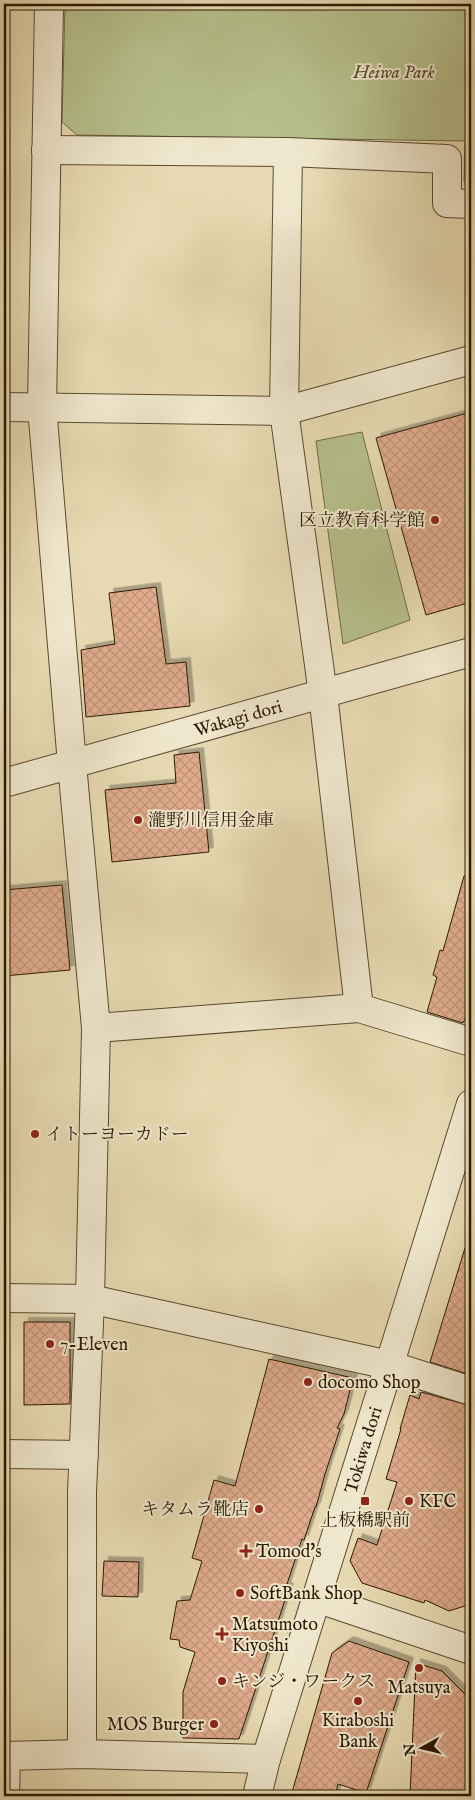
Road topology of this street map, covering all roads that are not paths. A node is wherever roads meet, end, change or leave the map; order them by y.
1 (49, 4) edge
2 (46, 150) junction
3 (288, 152) junction
4 (471, 204) edge
5 (471, 360) edge
6 (4, 407) edge
7 (42, 408) junction
8 (284, 411) junction
9 (471, 652) edge
10 (323, 694) junction
11 (72, 764) junction
12 (4, 784) edge
13 (359, 1008) junction
14 (96, 1028) junction
15 (471, 1042) edge
16 (471, 1104) edge
17 (4, 1298) edge
18 (90, 1299) junction
19 (389, 1366) junction
20 (471, 1391) edge
21 (4, 1454) edge
22 (84, 1455) junction
23 (316, 1598) junction
24 (471, 1650) edge
25 (82, 1754) junction
26 (5, 1756) edge
27 (266, 1759) junction
28 (5, 1796) edge
29 (257, 1796) edge

1 - 2 street
2 - 3 street
2 - 7 street
3 - 4 street
3 - 8 street
5 - 8 street
6 - 7 street
7 - 8 street
7 - 11 street
8 - 10 street
9 - 10 street, Wakagi dori
10 - 11 street, Wakagi dori
10 - 13 street
11 - 12 street, Wakagi dori
11 - 14 street
13 - 14 street
13 - 15 street
14 - 18 street
16 - 19 street, Tokiwa dori
17 - 18 street
18 - 19 street
18 - 22 street
19 - 20 street
19 - 23 street, Tokiwa dori
21 - 22 street
22 - 25 street
23 - 24 street
23 - 27 street, Tokiwa dori
25 - 26 street
25 - 27 street
26 - 28 street
27 - 29 street, Tokiwa dori

